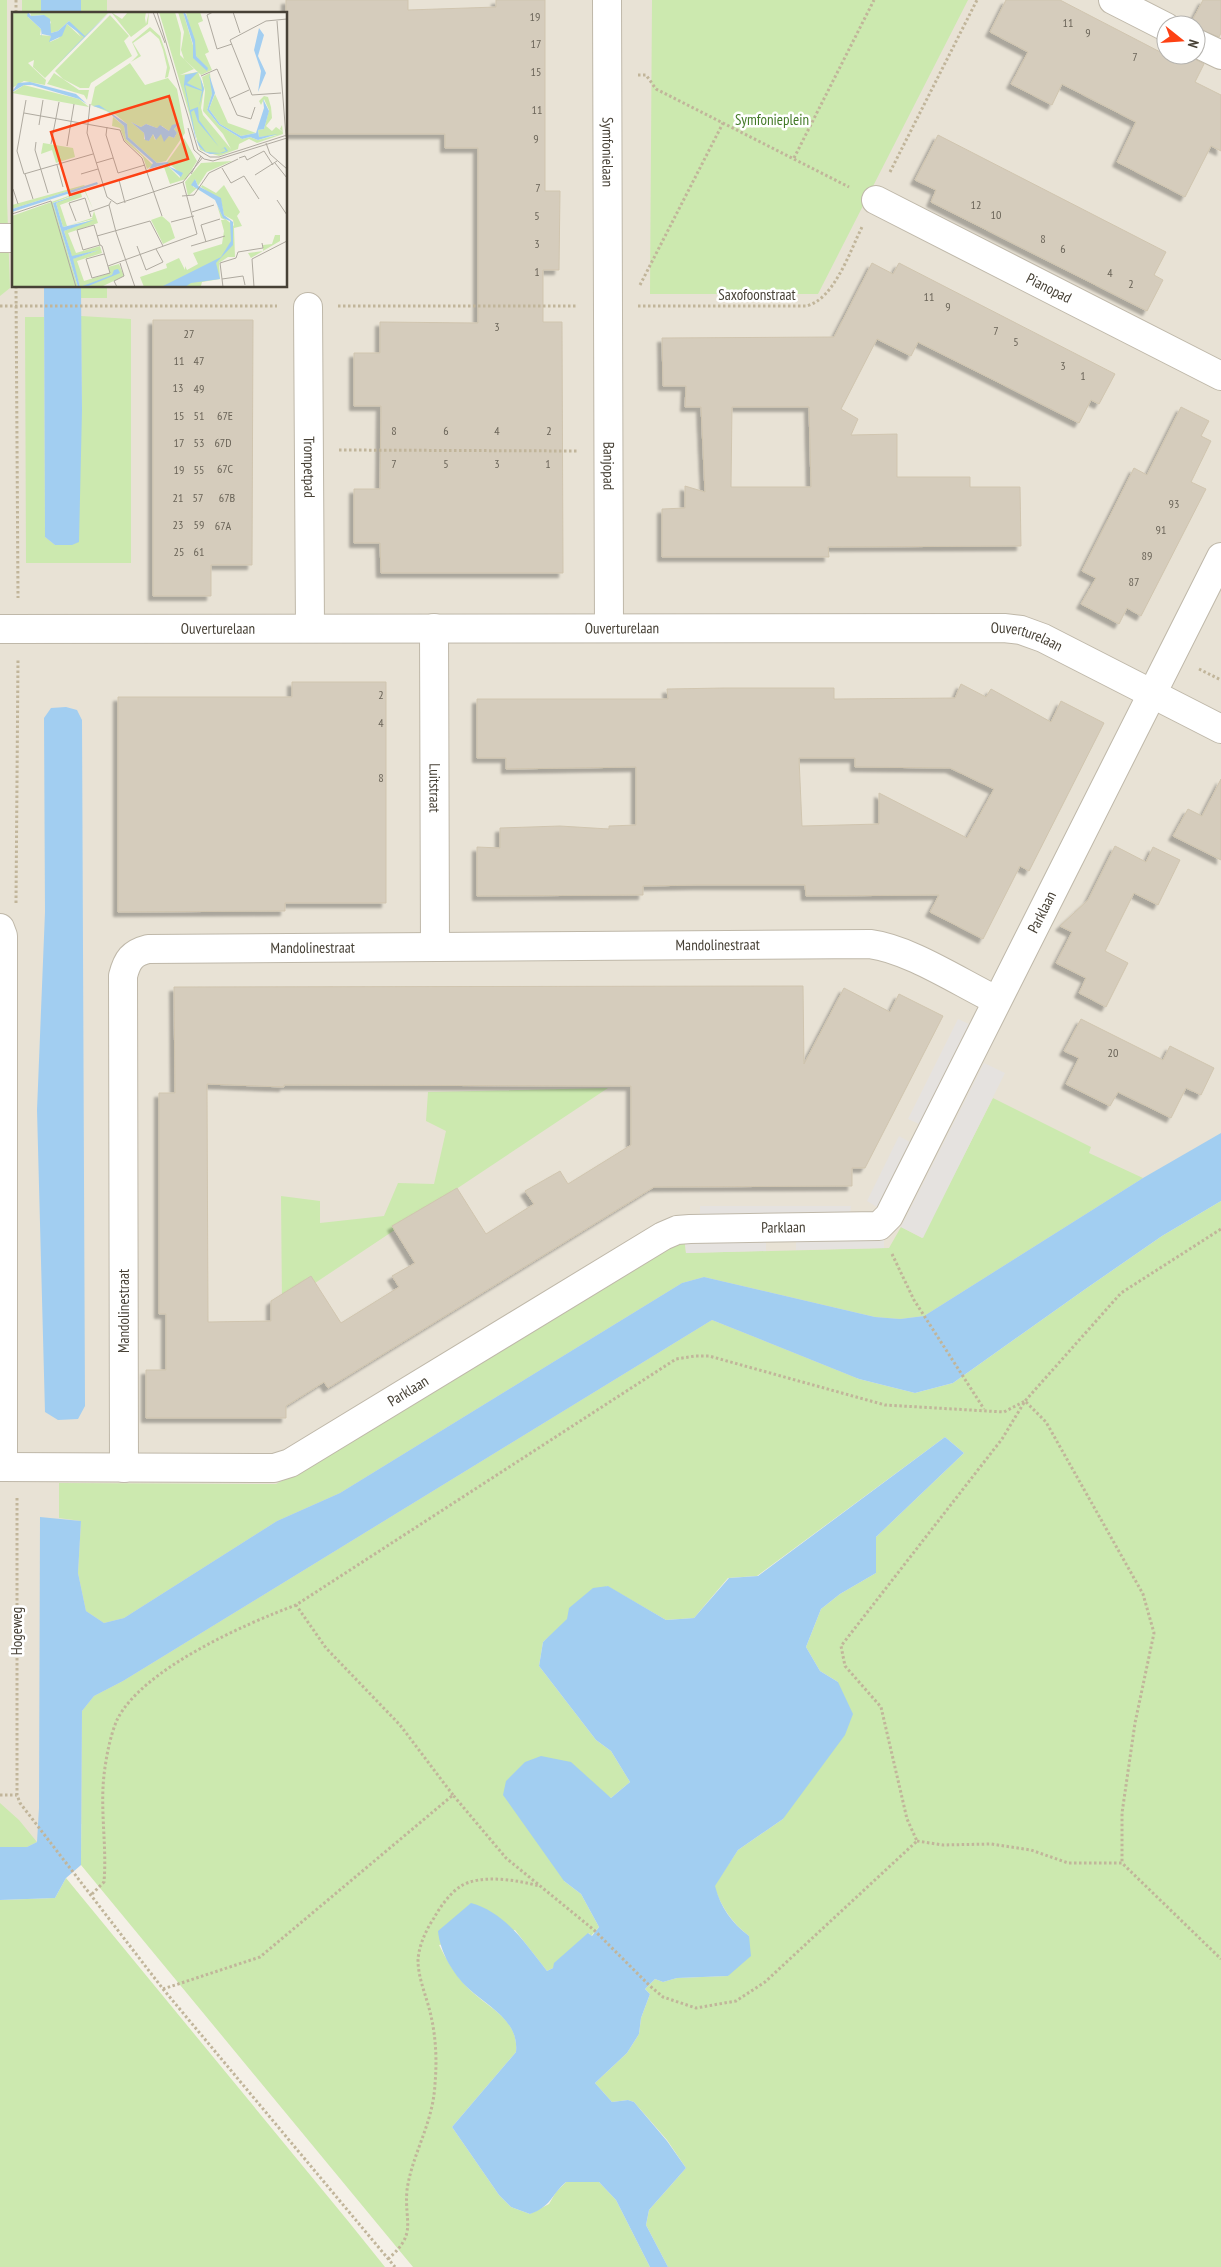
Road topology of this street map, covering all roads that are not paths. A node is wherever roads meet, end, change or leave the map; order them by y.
1 (607, 0) edge
2 (1113, 0) edge
3 (1156, 22) edge
4 (1206, 47) edge
5 (1221, 55) edge
6 (876, 200) road end
7 (308, 306) road end
8 (619, 306) joint
9 (1221, 376) edge
10 (1221, 557) edge
11 (310, 627) junction
12 (434, 628) junction
13 (609, 628) junction
14 (9, 629) edge
15 (1151, 693) junction
16 (1221, 729) edge
17 (2, 932) edge
18 (435, 947) junction
19 (996, 1000) junction
20 (7, 1467) edge
21 (124, 1468) junction

1 - 8 street, Symfonielaan
2 - 3 street
4 - 5 street
6 - 9 street, Pianopad
7 - 11 street, Trompetpad
8 - 13 street, Banjopad
10 - 15 street, Parklaan
11 - 12 street, Ouverturelaan
11 - 14 street, Ouverturelaan
12 - 13 street, Ouverturelaan
12 - 18 street, Luitstraat
13 - 15 street, Ouverturelaan
15 - 16 street, Ouverturelaan
15 - 19 street, Parklaan
17 - 20 street
18 - 19 street, Mandolinestraat
18 - 21 street, Mandolinestraat
19 - 21 street, Parklaan
20 - 21 street, Parklaan

